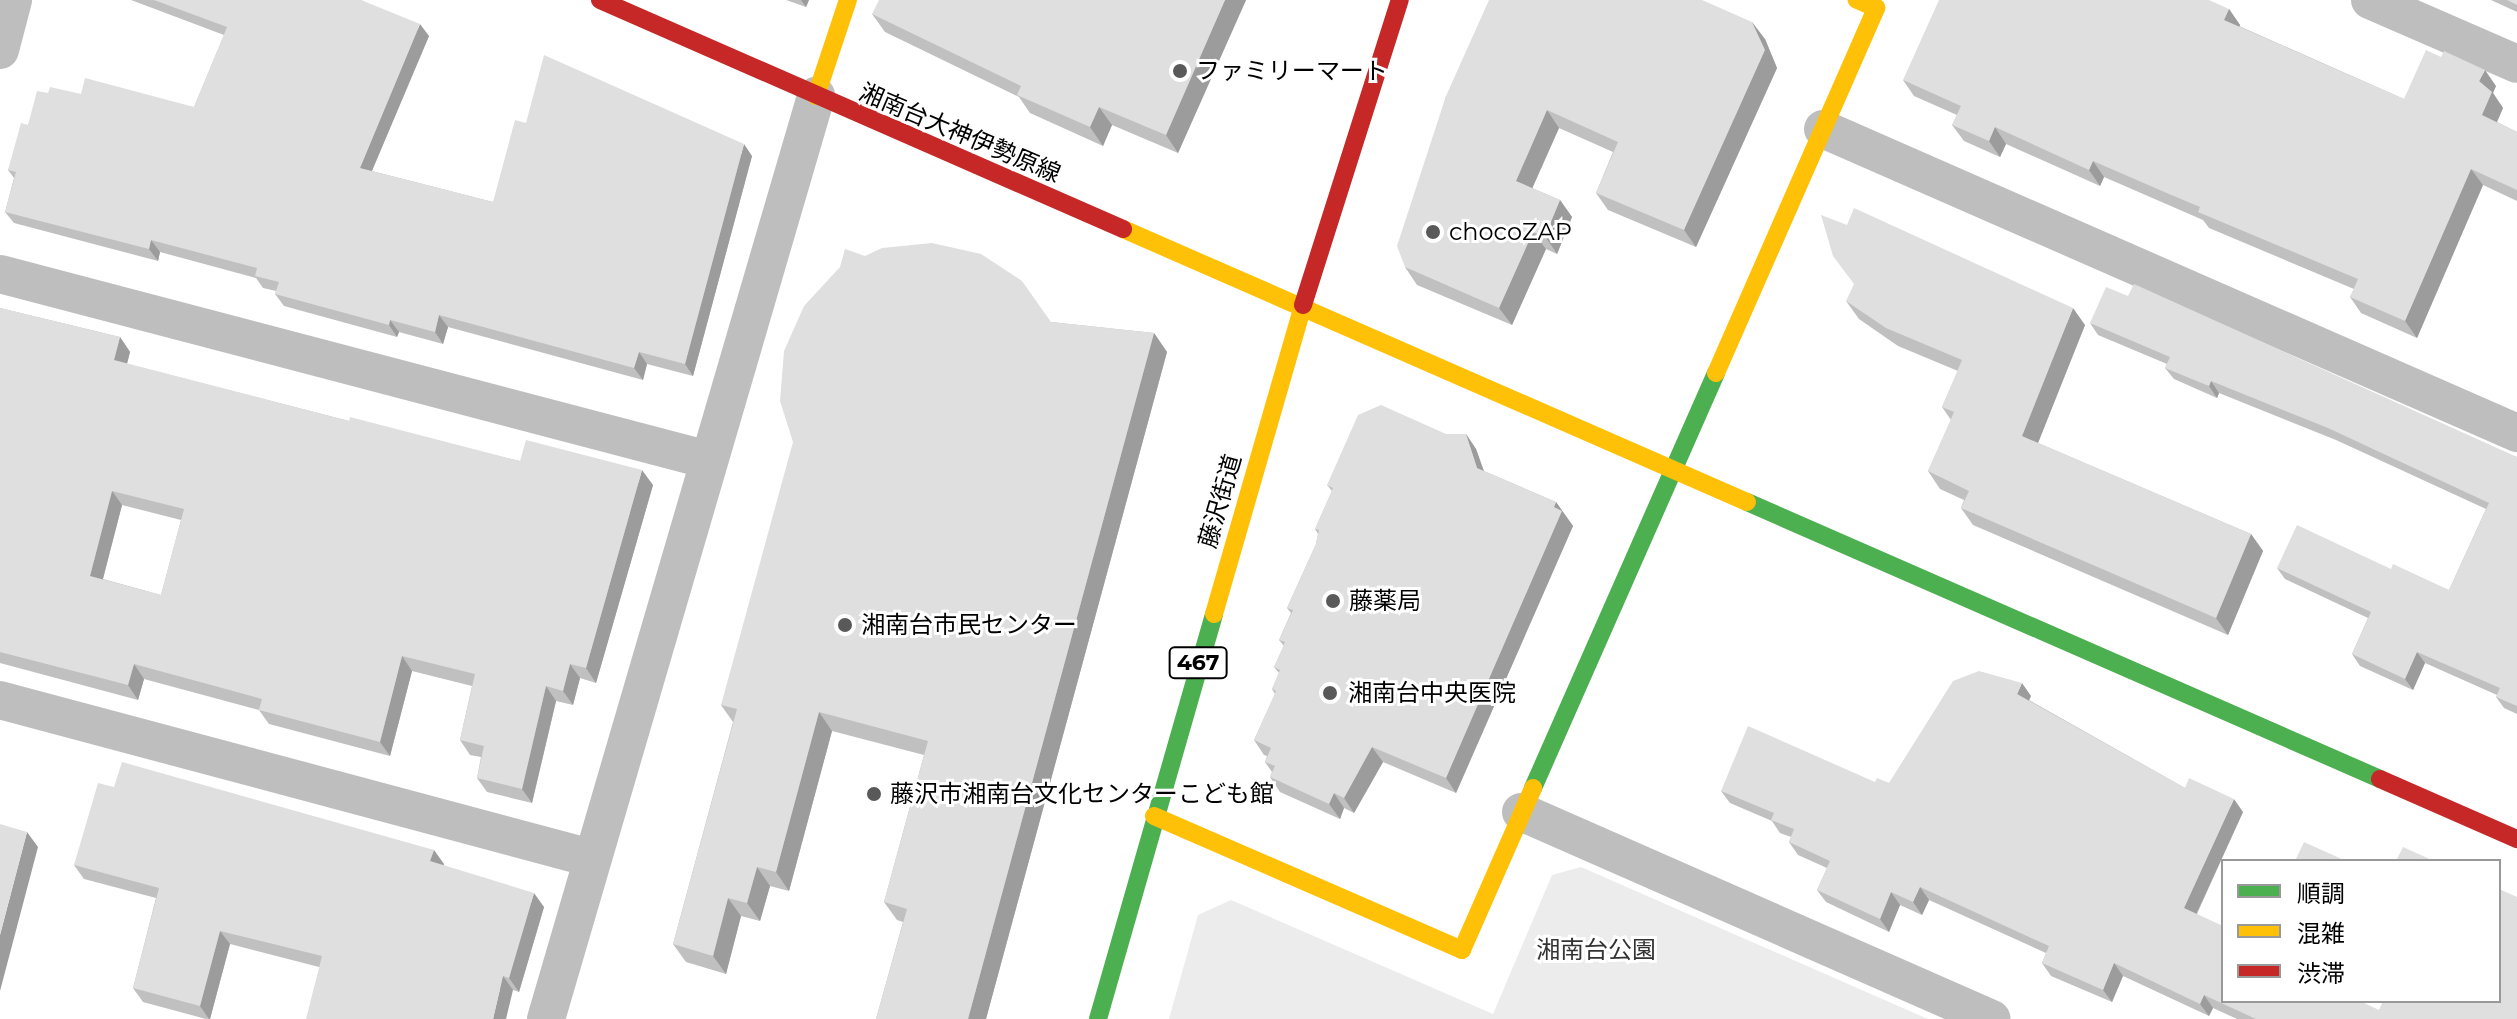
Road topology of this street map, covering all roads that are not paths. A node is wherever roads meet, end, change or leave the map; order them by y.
1 (13, 0) edge
2 (600, 0) edge
3 (848, 0) edge
4 (1400, 0) edge
5 (2370, 0) edge
6 (1871, 3) edge
7 (0, 50) edge
8 (2517, 64) edge
9 (816, 96) junction
10 (1823, 129) junction
11 (0, 274) edge
12 (1302, 307) junction
13 (2517, 433) edge
14 (709, 460) junction
15 (1675, 470) junction
16 (0, 700) edge
17 (1521, 812) junction
18 (1154, 816) junction
19 (2517, 839) edge
20 (591, 858) junction
21 (546, 1019) edge
22 (1098, 1019) edge
23 (1992, 1019) edge

1 - 7 street
2 - 9 main road, 湘南台大神伊勢原線
3 - 9 main road
4 - 12 main road, 藤沢街道 / 467
5 - 8 street
6 - 10 main road
9 - 12 main road, 湘南台大神伊勢原線
9 - 14 street
10 - 13 street
10 - 15 main road
11 - 14 street
12 - 15 main road, 湘南台大神伊勢原線
12 - 18 main road, 藤沢街道 / 467
14 - 20 street
15 - 17 main road
15 - 19 main road, 湘南台大神伊勢原線
16 - 20 street
17 - 18 main road
17 - 23 street
18 - 22 main road, 藤沢街道 / 467
20 - 21 street

